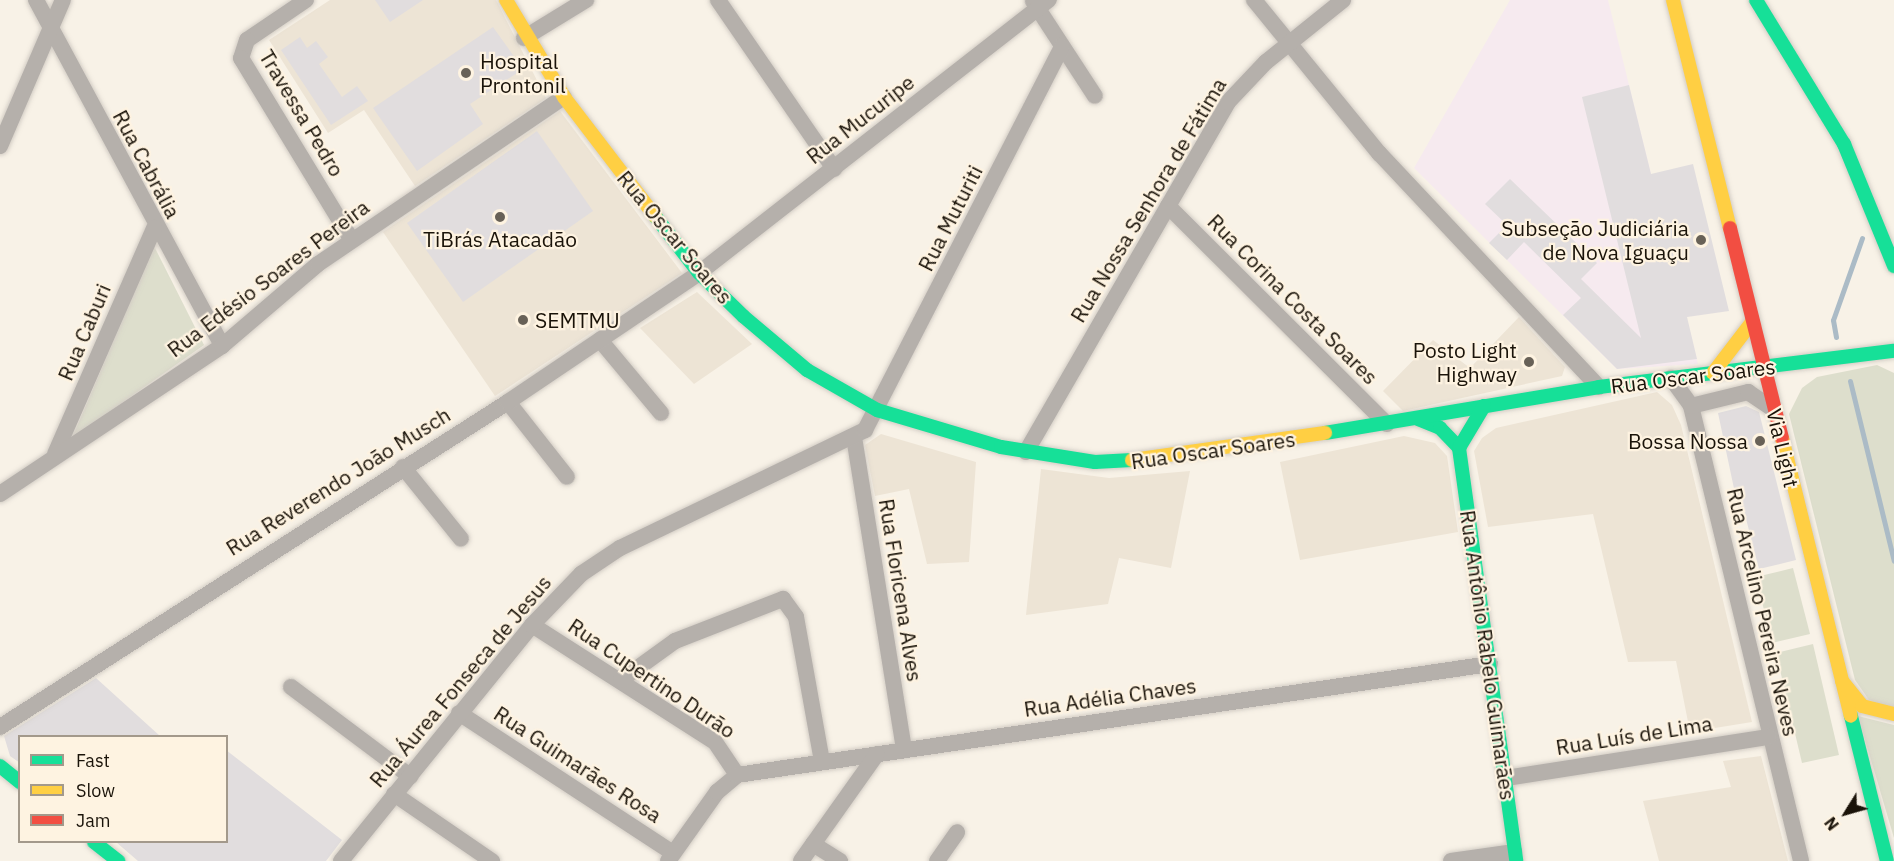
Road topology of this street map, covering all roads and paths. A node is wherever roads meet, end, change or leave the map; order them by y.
1 (36, 0) edge
2 (63, 0) edge
3 (306, 0) edge
4 (506, 0) edge
5 (586, 0) edge
6 (718, 0) edge
7 (1254, 0) edge
8 (1343, 0) edge
9 (1673, 0) edge
10 (1756, 0) edge
11 (1039, 3) edge
12 (52, 28) junction
13 (525, 38) junction
14 (1287, 44) junction
15 (1062, 46) junction
16 (1095, 96) dead end
17 (564, 97) junction
18 (0, 146) edge
19 (834, 169) junction
20 (1168, 206) junction
21 (154, 228) junction
22 (351, 239) junction
23 (1894, 266) edge
24 (699, 273) junction
25 (1752, 322) junction
26 (600, 340) junction
27 (222, 346) junction
28 (1894, 351) edge
29 (1815, 361) junction
30 (1764, 368) junction
31 (1713, 373) junction
32 (1671, 378) junction
33 (1599, 387) junction
34 (508, 402) junction
35 (1484, 406) junction
36 (1691, 406) junction
37 (1773, 409) junction
38 (877, 410) junction
39 (661, 414) dead end
40 (1418, 419) junction
41 (1386, 424) junction
42 (854, 437) junction
43 (1459, 448) junction
44 (1026, 452) junction
45 (55, 454) junction
46 (404, 467) junction
47 (567, 477) dead end
48 (0, 494) edge
49 (461, 539) dead end
50 (532, 625) junction
51 (1490, 664) junction
52 (1836, 671) junction
53 (621, 680) junction
54 (291, 687) dead end
55 (459, 713) junction
56 (1894, 714) edge
57 (0, 727) edge
58 (1769, 737) junction
59 (904, 750) junction
60 (877, 754) junction
61 (822, 762) junction
62 (0, 766) edge
63 (737, 775) junction
64 (410, 776) junction
65 (1506, 778) junction
66 (18, 780) edge
67 (394, 794) junction
68 (957, 832) dead end
69 (95, 843) edge
70 (813, 844) junction
71 (670, 857) edge
72 (1515, 857) edge
73 (118, 861) edge
74 (341, 861) edge
75 (492, 861) edge
76 (801, 861) edge
77 (840, 861) edge
78 (937, 861) edge
79 (1451, 861) edge
80 (1801, 861) edge
81 (1887, 861) edge

1 - 12 street, Rua Cabrália
2 - 12 street
3 - 22 street, Travessa Pedro
4 - 13 main road, Rua Oscar Soares
5 - 13 street
6 - 19 street
7 - 14 street
8 - 14 street, Rua Nossa Senhora de Fátima
9 - 25 main road, Via Light
10 - 23 main road
11 - 15 street
11 - 19 street, Rua Mucuripe
12 - 18 street
12 - 21 street, Rua Cabrália
13 - 17 main road, Rua Oscar Soares
14 - 20 street, Rua Nossa Senhora de Fátima
14 - 33 street
15 - 16 street
15 - 38 street, Rua Muturiti
17 - 22 street, Rua Edésio Soares Pereira
17 - 24 main road, Rua Oscar Soares
19 - 24 street, Rua Mucuripe
20 - 41 street, Rua Corina Costa Soares
20 - 44 street, Rua Nossa Senhora de Fátima
21 - 27 street, Rua Cabrália
21 - 45 street, Rua Caburi
22 - 27 street, Rua Edésio Soares Pereira
24 - 26 street, Rua Reverendo João Musch
24 - 38 main road, Rua Oscar Soares
25 - 30 main road, Via Light
25 - 31 main road
26 - 34 street, Rua Reverendo João Musch
26 - 39 street
27 - 45 street, Rua Edésio Soares Pereira
28 - 29 main road, Rua Oscar Soares
29 - 30 main road, Rua Oscar Soares
29 - 37 main road
30 - 31 main road, Rua Oscar Soares
30 - 37 main road, Via Light
31 - 32 main road, Rua Oscar Soares
32 - 33 main road, Rua Oscar Soares
32 - 36 street, Rua Arcelino Pereira Neves
33 - 35 main road, Rua Oscar Soares
34 - 46 street, Rua Reverendo João Musch
34 - 47 street
35 - 40 main road, Rua Oscar Soares
35 - 43 main road
36 - 37 street
36 - 58 street, Rua Arcelino Pereira Neves
37 - 52 main road, Via Light
38 - 42 street, Rua Áurea Fonseca de Jesus
38 - 44 main road, Rua Oscar Soares
40 - 41 main road, Rua Oscar Soares
40 - 43 main road
41 - 44 main road, Rua Oscar Soares
42 - 50 street, Rua Áurea Fonseca de Jesus
42 - 59 street, Rua Floricena Alves
43 - 51 main road, Rua Antônio Rabelo Guimarães
45 - 48 street, Rua Edésio Soares Pereira
46 - 49 street
46 - 57 street, Rua Reverendo João Musch
50 - 53 street, Rua Cupertino Durão
50 - 55 street, Rua Áurea Fonseca de Jesus
51 - 59 street, Rua Adélia Chaves
51 - 65 main road, Rua Antônio Rabelo Guimarães
52 - 56 main road
52 - 81 main road, Via Light
53 - 61 street
53 - 63 street, Rua Cupertino Durão
54 - 64 street
55 - 64 street, Rua Áurea Fonseca de Jesus
55 - 71 street, Rua Guimarães Rosa
58 - 65 street, Rua Luís de Lima
58 - 80 street, Rua Arcelino Pereira Neves
59 - 60 street, Rua Adélia Chaves
60 - 61 street, Rua Adélia Chaves
60 - 70 street
61 - 63 street, Rua Adélia Chaves
62 - 66 main road
63 - 71 street
64 - 67 street, Rua Áurea Fonseca de Jesus
65 - 72 main road, Rua Antônio Rabelo Guimarães
67 - 74 street, Rua Áurea Fonseca de Jesus
67 - 75 street
68 - 78 street
69 - 73 main road
70 - 76 street
70 - 77 street
72 - 79 street

